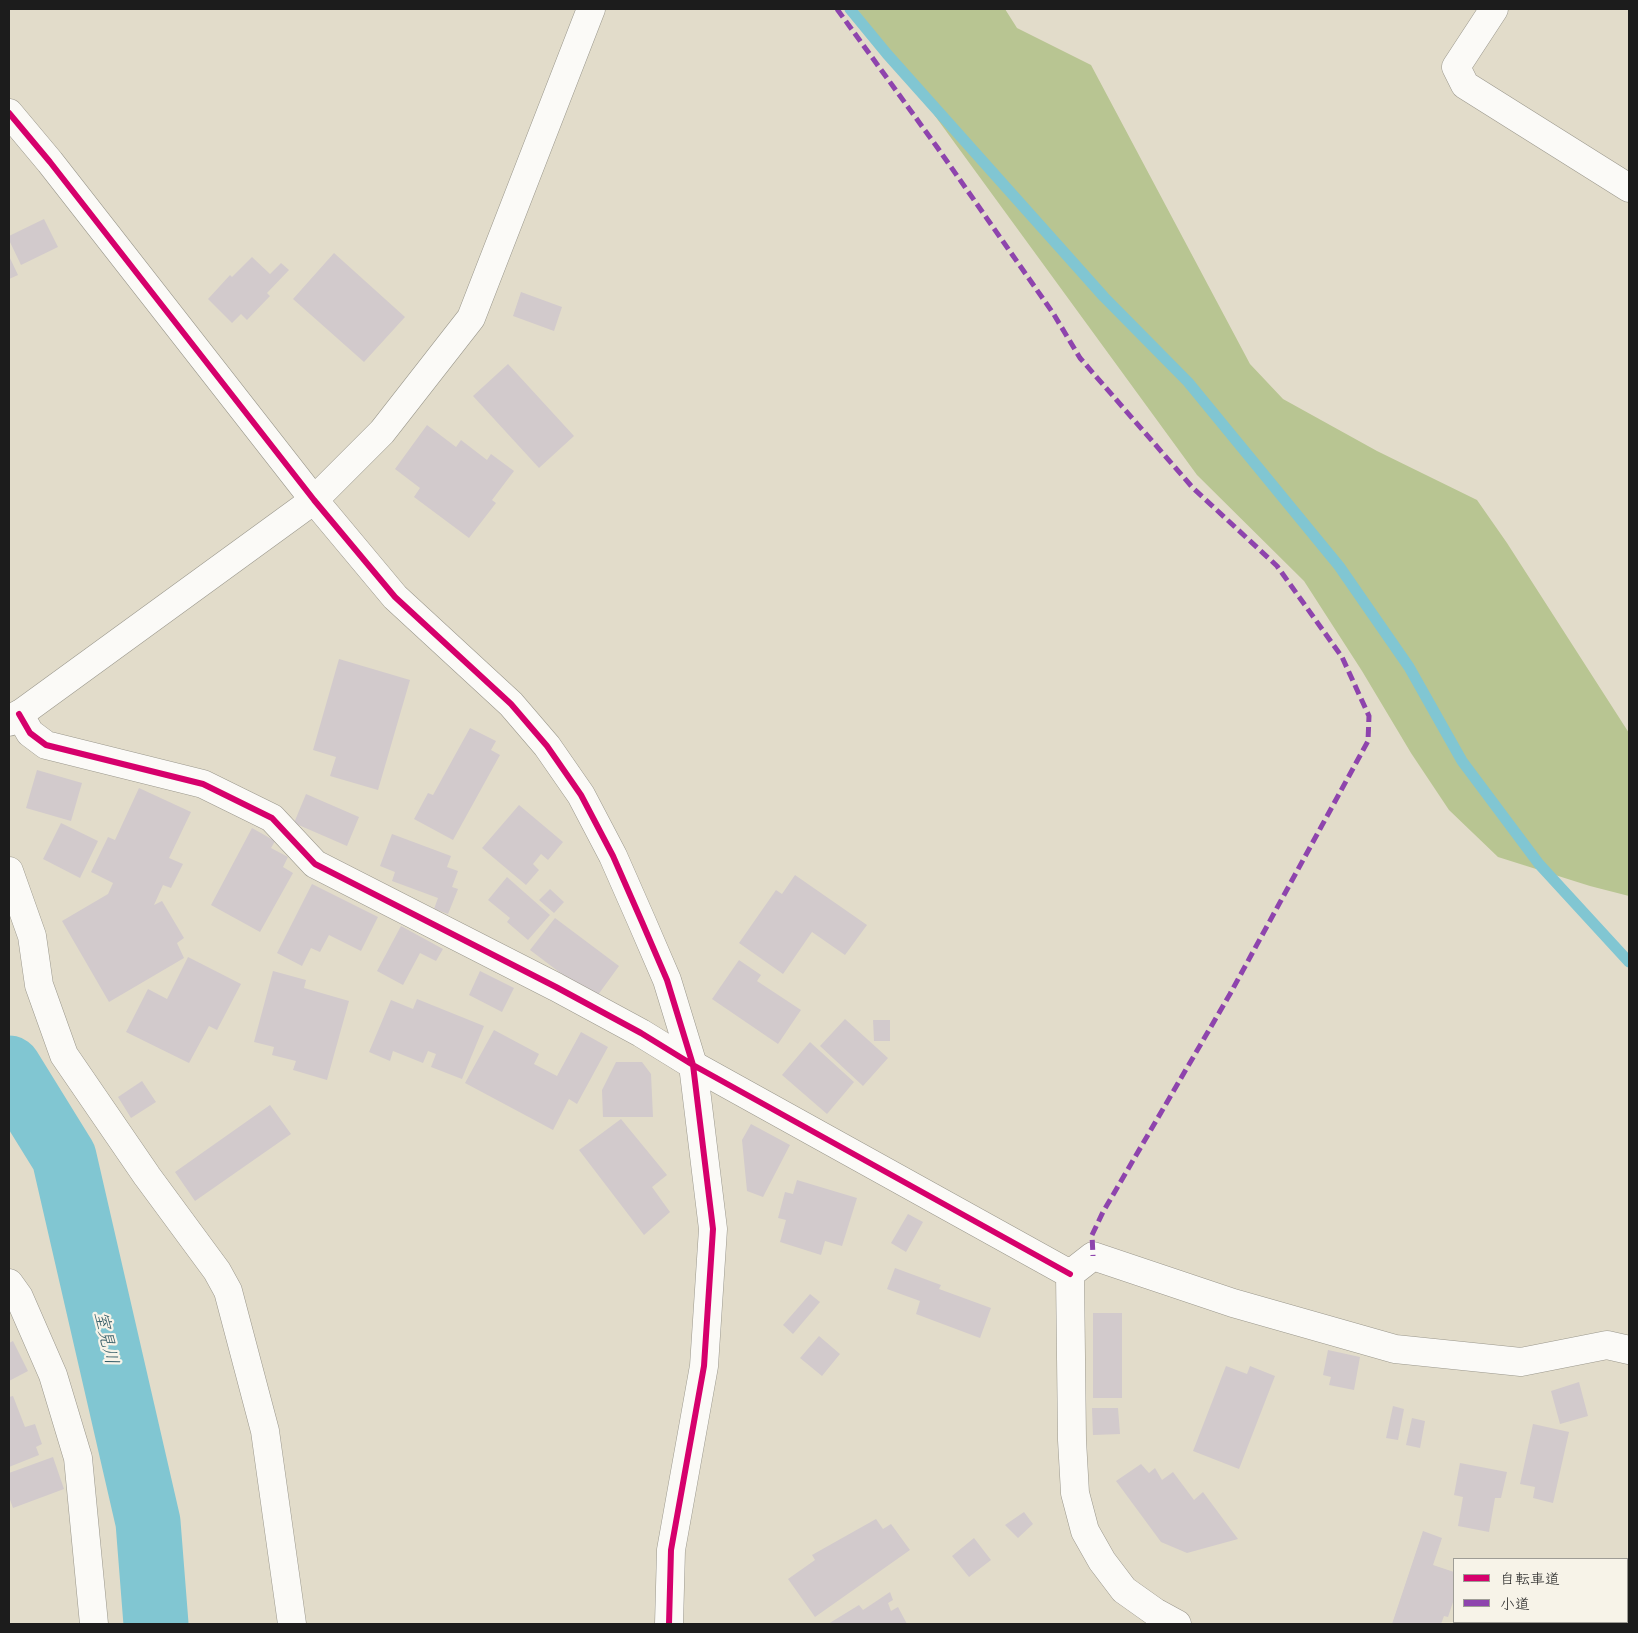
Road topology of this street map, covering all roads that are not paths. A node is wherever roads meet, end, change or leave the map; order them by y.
1 (591, 9) edge
2 (1494, 9) edge
3 (9, 113) edge
4 (1629, 188) edge
5 (314, 500) junction
6 (14, 718) edge
7 (9, 870) edge
8 (693, 1065) junction
9 (1070, 1274) junction
10 (9, 1284) edge
11 (1629, 1350) edge
12 (94, 1624) edge
13 (292, 1624) edge
14 (669, 1624) edge
15 (1177, 1624) edge

1 - 5 street
2 - 4 street
3 - 5 street
5 - 6 street
5 - 8 street
6 - 8 street
7 - 13 street
8 - 9 street
8 - 14 street
9 - 11 street
9 - 15 street
10 - 12 street

